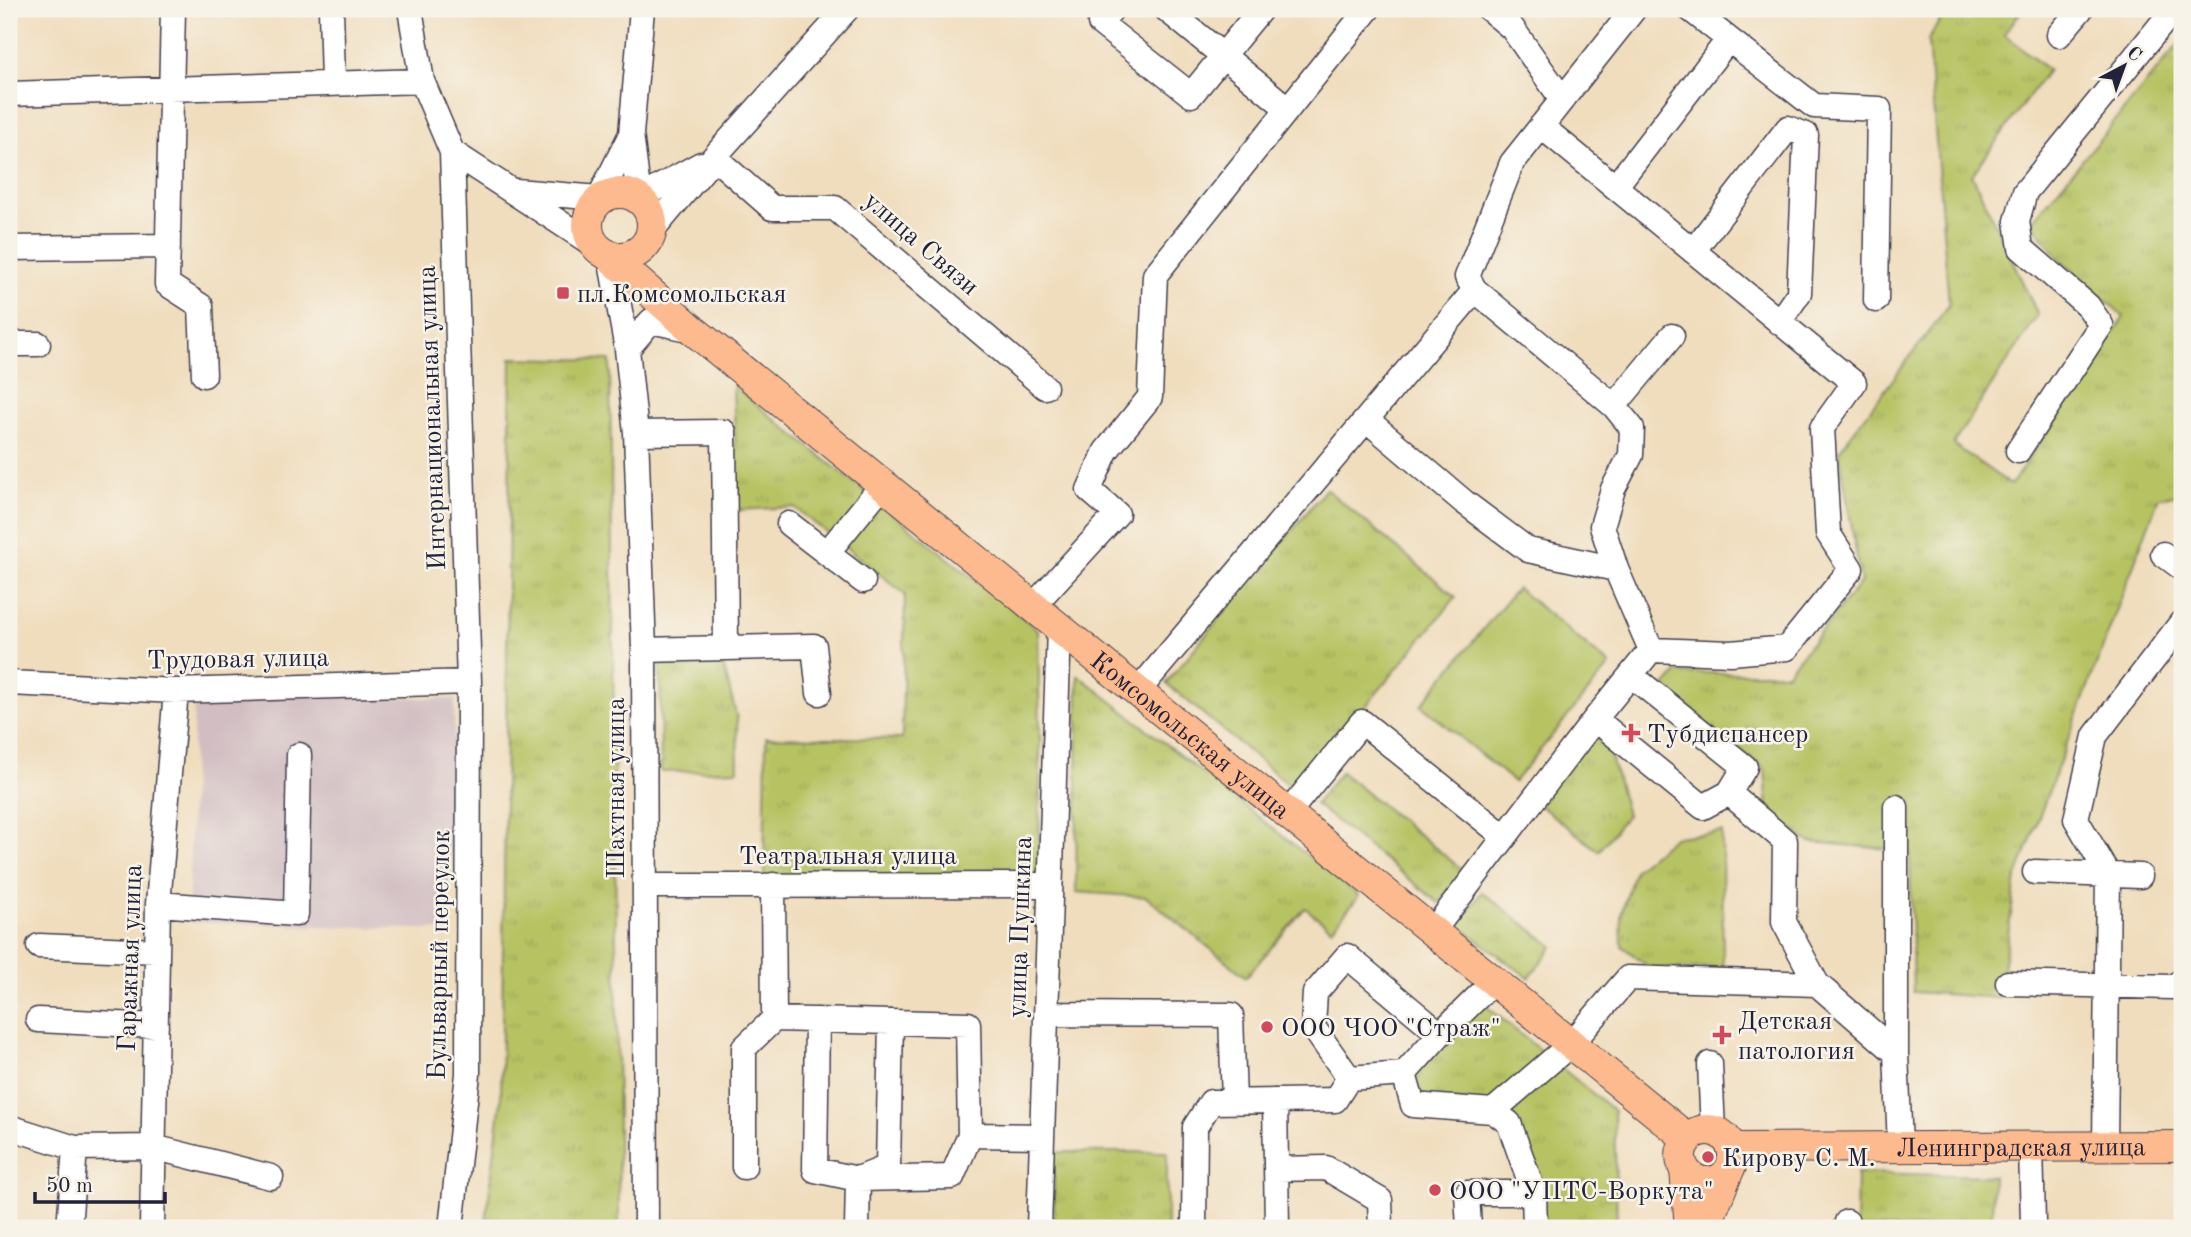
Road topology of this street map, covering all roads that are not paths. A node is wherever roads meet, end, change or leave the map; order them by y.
1 (173, 9) edge
2 (331, 9) edge
3 (410, 9) edge
4 (642, 9) edge
5 (1112, 9) edge
6 (1166, 9) edge
7 (1261, 9) edge
8 (1368, 9) edge
9 (1489, 9) edge
10 (1634, 9) edge
11 (1690, 9) edge
12 (2081, 9) edge
13 (2174, 9) edge
14 (838, 14) edge
15 (2059, 35) dead end
16 (1728, 40) junction
17 (1223, 55) junction
18 (422, 81) junction
19 (333, 82) junction
20 (170, 88) junction
21 (9, 94) edge
22 (1563, 99) junction
23 (1287, 108) junction
24 (1541, 126) junction
25 (631, 134) junction
26 (452, 152) junction
27 (714, 157) junction
28 (1615, 187) junction
29 (512, 190) junction
30 (599, 198) junction
31 (639, 198) junction
32 (650, 237) junction
33 (168, 246) junction
34 (9, 248) edge
35 (601, 250) junction
36 (1693, 251) junction
37 (1475, 290) junction
38 (1876, 300) dead end
39 (662, 304) junction
40 (1779, 322) junction
41 (693, 330) junction
42 (1672, 336) dead end
43 (9, 344) edge
44 (38, 344) dead end
45 (627, 349) junction
46 (204, 375) dead end
47 (1045, 387) dead end
48 (1614, 406) junction
49 (1367, 420) junction
50 (636, 433) junction
51 (2018, 451) dead end
52 (883, 484) junction
53 (789, 524) dead end
54 (827, 553) junction
55 (1616, 569) junction
56 (863, 580) dead end
57 (1033, 606) junction
58 (2182, 622) edge
59 (1059, 628) junction
60 (726, 648) junction
61 (644, 650) junction
62 (1651, 650) junction
63 (1631, 674) junction
64 (469, 682) junction
65 (9, 684) edge
66 (176, 691) junction
67 (1138, 691) junction
68 (819, 693) dead end
69 (1595, 719) junction
70 (299, 755) dead end
71 (1729, 793) junction
72 (1896, 807) dead end
73 (1288, 814) junction
74 (1505, 837) junction
75 (2035, 872) dead end
76 (2108, 874) junction
77 (2140, 876) dead end
78 (773, 885) junction
79 (1050, 885) junction
80 (645, 886) junction
81 (158, 904) junction
82 (1433, 931) junction
83 (39, 946) dead end
84 (157, 951) junction
85 (1494, 981) junction
86 (2182, 981) edge
87 (2008, 983) dead end
88 (1817, 984) junction
89 (2106, 986) junction
90 (1046, 1014) junction
91 (774, 1019) junction
92 (38, 1020) dead end
93 (817, 1020) junction
94 (891, 1022) junction
95 (156, 1026) junction
96 (1440, 1034) junction
97 (1571, 1044) junction
98 (1896, 1053) junction
99 (1710, 1065) dead end
100 (1404, 1073) junction
101 (1349, 1078) junction
102 (1234, 1101) junction
103 (1275, 1101) junction
104 (1493, 1111) junction
105 (9, 1126) edge
106 (970, 1135) junction
107 (1042, 1136) junction
108 (2105, 1146) junction
109 (2182, 1146) edge
110 (153, 1147) junction
111 (1900, 1147) junction
112 (2031, 1147) junction
113 (75, 1148) junction
114 (1715, 1148) junction
115 (744, 1167) dead end
116 (1276, 1169) junction
117 (1685, 1170) junction
118 (271, 1177) dead end
119 (858, 1180) junction
120 (1534, 1193) junction
121 (2033, 1222) dead end
122 (69, 1228) edge
123 (152, 1228) edge
124 (451, 1228) edge
125 (646, 1228) edge
126 (857, 1228) edge
127 (1039, 1228) edge
128 (1194, 1228) edge
129 (1277, 1228) edge
130 (1381, 1228) edge
131 (1469, 1228) edge
132 (1535, 1228) edge
133 (1690, 1228) edge
134 (1705, 1228) edge

1 - 20 street
2 - 19 street
3 - 18 street
4 - 25 street
5 - 17 street
6 - 17 street
7 - 17 street
8 - 23 street
9 - 22 street
10 - 22 street
11 - 16 street
12 - 15 street
13 - 51 street
14 - 27 street
16 - 28 street
16 - 38 street
17 - 23 street
18 - 19 street
18 - 26 street
19 - 20 street
20 - 21 street
20 - 33 street
22 - 24 street
23 - 57 street
24 - 28 street
24 - 37 street
25 - 30 street
25 - 31 street
26 - 29 street
26 - 64 street, Интернациональная улица
27 - 31 street
27 - 32 street
27 - 47 street, улица Связи
28 - 36 street
29 - 30 street
29 - 35 street
30 - 31 main road
30 - 35 main road
31 - 32 main road
32 - 35 main road
32 - 39 main road
33 - 34 street
33 - 46 street
35 - 39 main road, Комсомольская улица
35 - 45 street, Шахтная улица
36 - 40 street
36 - 40 street
37 - 48 street
37 - 49 street
39 - 41 main road, Комсомольская улица
40 - 62 street
41 - 45 street
41 - 52 main road, Комсомольская улица
42 - 48 street
43 - 44 street
45 - 50 street, Шахтная улица
48 - 55 street
49 - 55 street
49 - 67 street
50 - 60 street
50 - 61 street, Шахтная улица
52 - 54 street
52 - 57 main road, Комсомольская улица
53 - 54 street
54 - 56 street
55 - 62 street
57 - 59 main road, Комсомольская улица
58 - 76 street
59 - 67 main road, Комсомольская улица
59 - 79 street, улица Пушкина
60 - 61 street
60 - 68 street
61 - 80 street, Шахтная улица
62 - 63 street
63 - 69 street
63 - 71 street
64 - 66 street, Трудовая улица
64 - 124 street, Бульварный переулок
65 - 66 street, Трудовая улица
66 - 81 street, Гаражная улица
67 - 73 main road, Комсомольская улица
69 - 71 street
69 - 74 street
70 - 81 street
71 - 88 street
72 - 98 street
73 - 74 street
73 - 82 main road, Комсомольская улица
74 - 82 street
75 - 76 street
76 - 77 street
76 - 89 street
78 - 79 street, Театральная улица
78 - 80 street, Театральная улица
78 - 91 street
79 - 90 street, улица Пушкина
80 - 125 street, Шахтная улица
81 - 84 street, Гаражная улица
82 - 85 main road, Комсомольская улица
83 - 84 street
84 - 95 street, Гаражная улица
85 - 96 street
85 - 97 main road, Комсомольская улица
86 - 89 street
87 - 89 street
88 - 97 street
88 - 98 street
89 - 108 street
90 - 102 street
90 - 107 street, улица Пушкина
91 - 93 street
91 - 115 street
92 - 95 street
93 - 94 street
93 - 119 street
94 - 106 street
94 - 119 street
95 - 110 street, Гаражная улица
96 - 100 street
96 - 101 street
97 - 104 street
97 - 114 main road, Комсомольская улица
98 - 111 street
99 - 114 street
100 - 101 street
100 - 104 street
101 - 103 street
102 - 103 street
102 - 128 street
103 - 116 street
104 - 120 street
105 - 113 street
106 - 107 street
106 - 119 street
107 - 127 street, улица Пушкина
108 - 109 main road, Ленинградская улица
108 - 112 main road, Ленинградская улица
110 - 113 street
110 - 118 street
110 - 123 street, Гаражная улица
111 - 112 main road, Ленинградская улица
111 - 114 main road, Ленинградская улица
112 - 121 street
113 - 122 street
114 - 117 main road
114 - 117 main road, Ленинградская улица
114 - 134 main road
116 - 129 street
116 - 130 street
117 - 133 main road
119 - 126 street
120 - 131 street
120 - 132 street

